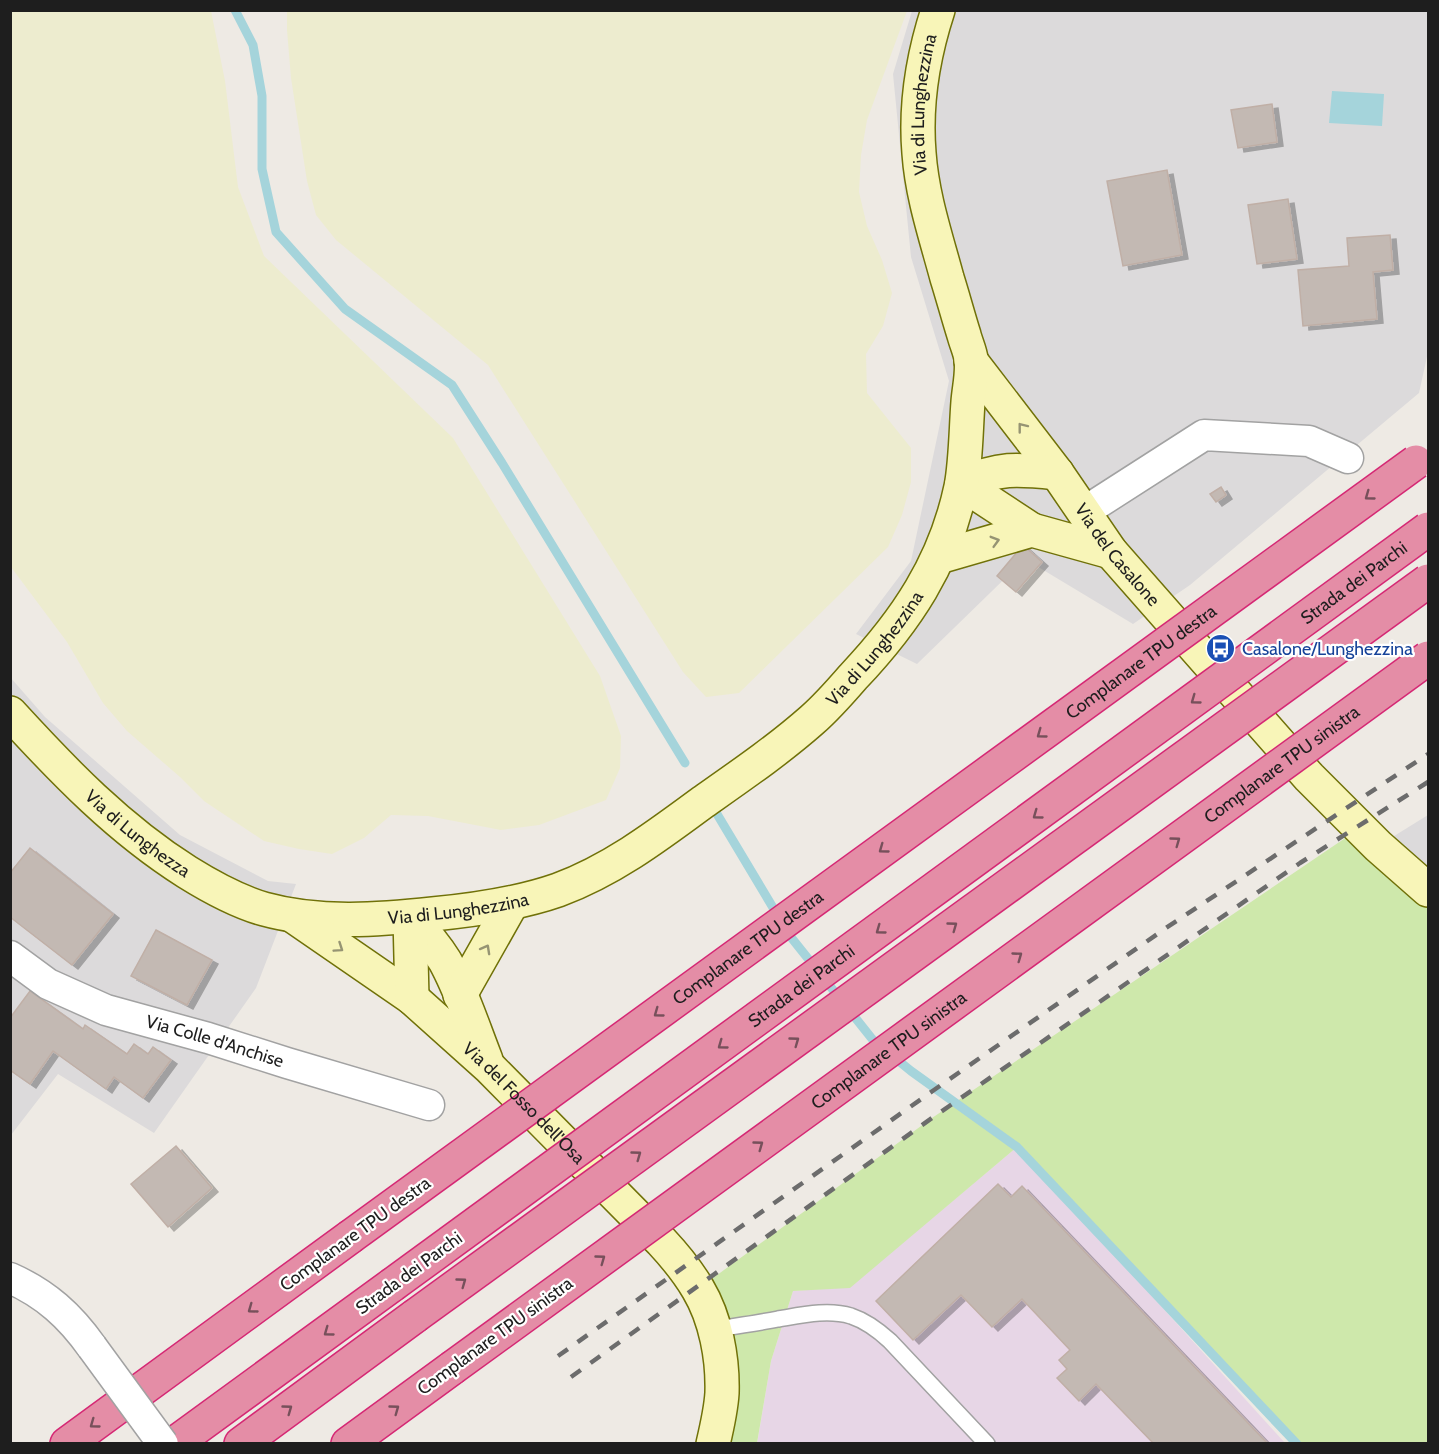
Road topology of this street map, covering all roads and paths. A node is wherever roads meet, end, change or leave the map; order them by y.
1 (938, 10) edge
2 (972, 361) junction
3 (1422, 457) edge
4 (1348, 458) dead end
5 (1057, 473) junction
6 (962, 484) junction
7 (1084, 512) junction
8 (1428, 529) edge
9 (1032, 530) junction
10 (1111, 552) junction
11 (939, 557) junction
12 (1428, 581) edge
13 (1428, 658) edge
14 (10, 713) edge
15 (1428, 890) edge
16 (512, 903) junction
17 (291, 915) junction
18 (410, 917) junction
19 (10, 956) edge
20 (460, 995) junction
21 (412, 998) junction
22 (489, 1067) junction
23 (429, 1105) dead end
24 (10, 1278) edge
25 (714, 1330) junction
26 (67, 1443) edge
27 (163, 1443) edge
28 (174, 1443) edge
29 (241, 1443) edge
30 (348, 1443) edge
31 (713, 1443) edge
32 (987, 1443) edge

1 - 2 street, Via di Lunghezzina
5 -> 2 street, Via del Casalone
2 - 6 street, Via di Lunghezzina
3 -> 26 highway, Complanare TPU destra, bridge
4 - 7 street
5 - 6 street
5 - 7 street, Via del Casalone
6 - 9 street
6 - 11 street, Via di Lunghezzina
7 - 10 street, Via del Casalone
8 -> 28 highway, Strada dei Parchi, bridge
9 - 10 street
11 -> 9 street
10 - 15 street, Via del Casalone
11 - 16 street, Via di Lunghezzina
29 -> 12 highway, bridge
30 -> 13 highway, Complanare TPU sinistra, bridge
14 - 17 street, Via di Lunghezza
16 - 18 street, Via di Lunghezzina
20 -> 16 street
17 - 18 street, Via di Lunghezzina
17 -> 21 street, Via del Fosso dell'Osa
18 - 20 street
18 - 21 street
19 - 23 street, Via Colle d'Anchise
20 - 22 street
21 - 22 street, Via del Fosso dell'Osa
22 - 25 street, Via del Fosso dell'Osa
24 - 27 street, bridge
25 - 31 street, Via del Fosso dell'Osa
25 - 32 lane

